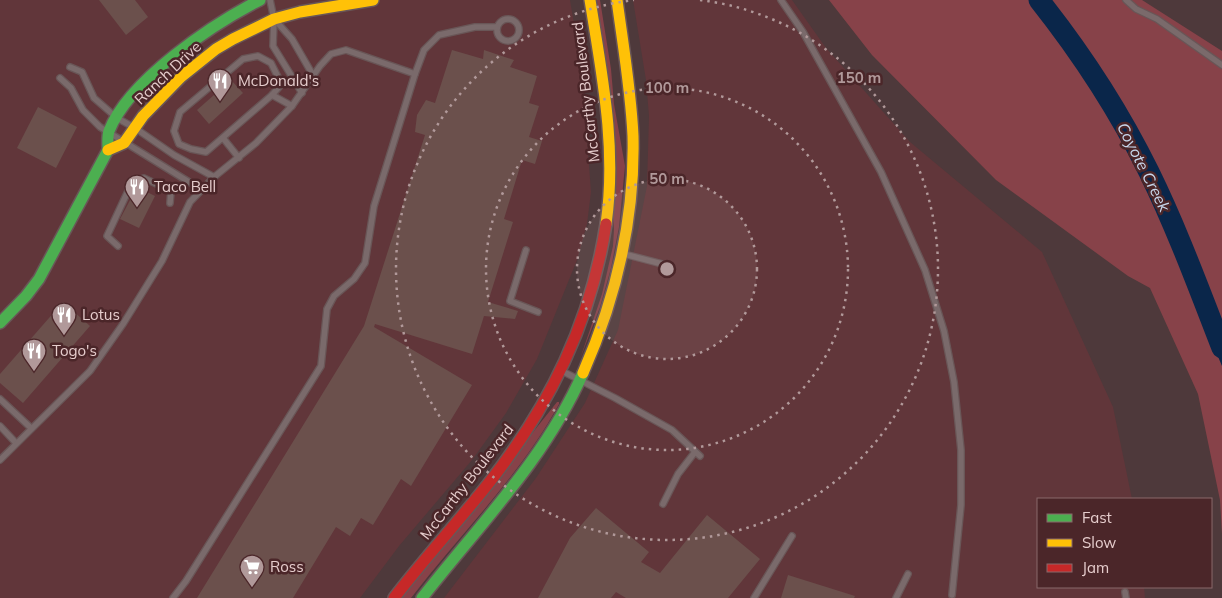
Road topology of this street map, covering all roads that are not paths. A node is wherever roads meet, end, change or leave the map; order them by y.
1 (260, 0) edge
2 (270, 0) edge
3 (374, 0) edge
4 (590, 0) edge
5 (617, 0) edge
6 (781, 0) edge
7 (1126, 0) edge
8 (274, 19) junction
9 (496, 27) junction
10 (1222, 65) edge
11 (70, 66) dead end
12 (415, 74) junction
13 (314, 77) junction
14 (60, 78) dead end
15 (302, 93) junction
16 (272, 95) junction
17 (292, 106) junction
18 (117, 118) junction
19 (135, 128) junction
20 (108, 132) junction
21 (223, 138) junction
22 (124, 143) junction
23 (108, 150) junction
24 (239, 158) junction
25 (214, 177) junction
26 (202, 190) junction
27 (170, 203) dead end
28 (118, 246) dead end
29 (526, 250) dead end
30 (622, 254) junction
31 (670, 266) dead end
32 (538, 312) dead end
33 (0, 323) edge
34 (562, 371) junction
35 (580, 380) junction
36 (0, 399) edge
37 (0, 426) edge
38 (31, 428) junction
39 (16, 443) junction
40 (0, 460) edge
41 (663, 504) dead end
42 (792, 536) dead end
43 (908, 574) dead end
44 (952, 596) dead end
45 (173, 598) edge
46 (394, 598) edge
47 (422, 598) edge
48 (754, 598) edge
49 (896, 598) edge

1 - 18 main road, Ranch Drive
2 - 8 lane
3 - 8 main road, Ranch Drive
4 - 34 main road, McCarthy Boulevard
5 - 30 main road
6 - 44 lane
7 - 10 lane
8 - 13 lane
8 - 15 lane
8 - 19 main road, Ranch Drive
9 - 9 lane
9 - 12 lane
11 - 18 lane
12 - 13 lane
12 - 45 lane
13 - 15 lane
14 - 20 lane
15 - 17 lane
16 - 17 lane
16 - 21 lane
16 - 21 lane
17 - 24 lane
18 - 19 lane
18 - 20 main road, Ranch Drive
19 - 22 main road, Ranch Drive
19 - 25 lane
20 - 22 lane
20 - 23 main road
21 - 24 lane
22 - 23 main road
22 - 26 lane
23 - 33 main road
24 - 25 lane
25 - 26 lane
26 - 38 lane
27 - 28 lane
29 - 32 lane
30 - 31 lane
30 - 35 main road
34 - 35 lane
34 - 46 main road, McCarthy Boulevard
35 - 41 lane
35 - 47 main road
36 - 38 lane
37 - 39 lane
38 - 39 lane
39 - 40 lane
42 - 48 lane
43 - 49 lane

